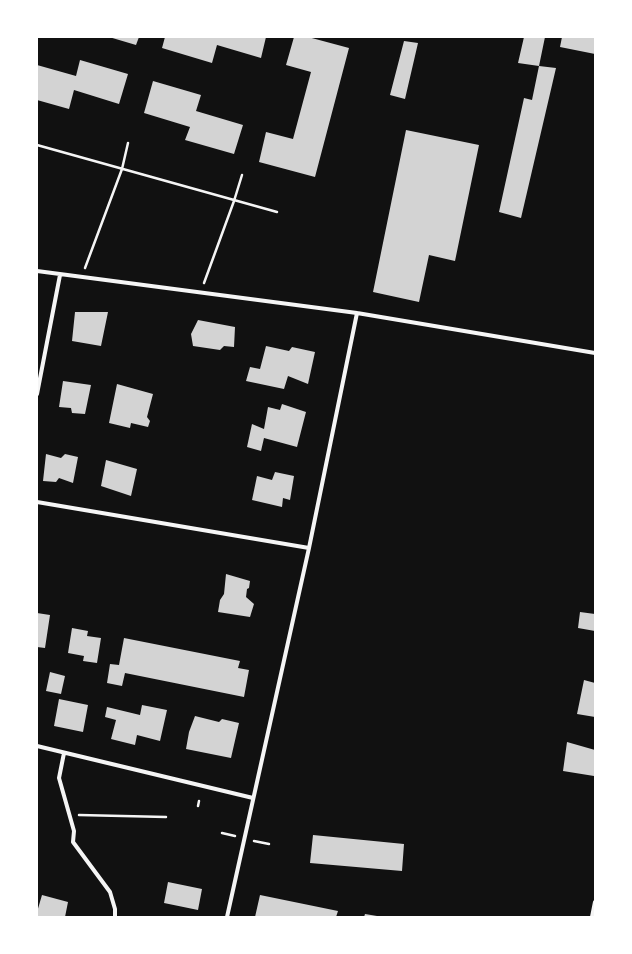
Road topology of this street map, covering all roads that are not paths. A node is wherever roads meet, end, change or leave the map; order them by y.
1 (37, 271) edge
2 (60, 275) junction
3 (357, 313) junction
4 (595, 353) edge
5 (37, 394) edge
6 (37, 502) edge
7 (309, 548) junction
8 (37, 746) edge
9 (64, 753) junction
10 (253, 798) junction
11 (595, 902) edge
12 (115, 917) edge
13 (227, 917) edge
14 (592, 917) edge

1 - 2 street
2 - 3 street
2 - 5 street
3 - 4 street
3 - 7 street
6 - 7 street
7 - 10 street
8 - 9 street
9 - 10 street
9 - 12 street
10 - 13 street
11 - 14 street

